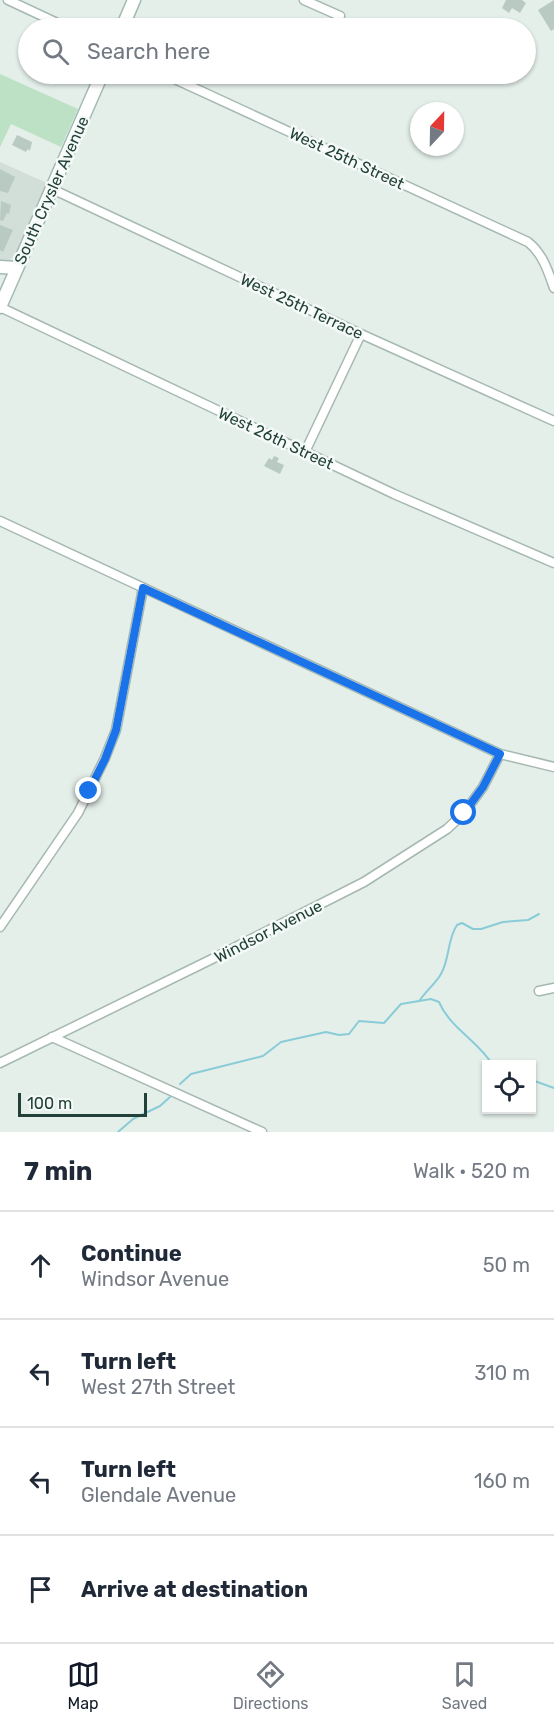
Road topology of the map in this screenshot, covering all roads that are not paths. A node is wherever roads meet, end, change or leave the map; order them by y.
1 (8, 0) edge
2 (134, 0) edge
3 (304, 0) edge
4 (340, 16) dead end
5 (47, 18) edge
6 (126, 18) edge
7 (98, 84) edge
8 (186, 84) edge
9 (52, 189) junction
10 (0, 267) edge
11 (17, 268) junction
12 (554, 288) edge
13 (0, 307) edge
14 (360, 334) junction
15 (554, 421) edge
16 (304, 452) junction
17 (0, 521) edge
18 (554, 563) edge
19 (143, 588) junction
20 (500, 754) junction
21 (554, 767) edge
22 (0, 927) edge
23 (554, 988) edge
24 (539, 991) dead end
25 (52, 1037) junction
26 (0, 1063) edge
27 (262, 1132) edge

1 - 5 street
2 - 6 main road
3 - 4 street
7 - 9 main road, South Crysler Avenue
8 - 12 street, West 25th Street
9 - 11 main road, South Crysler Avenue
9 - 14 street, West 25th Terrace
10 - 11 main road
11 - 13 main road, South Crysler Avenue
13 - 16 street, West 26th Street
14 - 15 street, West 25th Terrace
14 - 16 street
16 - 18 street, West 26th Street
17 - 19 street
19 - 20 street
19 - 22 street
20 - 21 street
20 - 25 street, Windsor Avenue
23 - 24 street
25 - 26 street, Windsor Avenue
25 - 27 street

